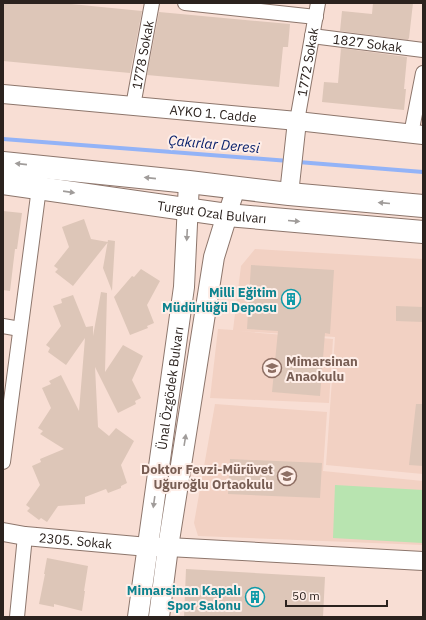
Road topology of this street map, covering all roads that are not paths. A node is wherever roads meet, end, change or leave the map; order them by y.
1 (152, 3) edge
2 (185, 3) edge
3 (318, 3) edge
4 (316, 17) junction
5 (312, 36) junction
6 (423, 50) edge
7 (423, 73) edge
8 (3, 94) edge
9 (133, 106) junction
10 (297, 121) junction
11 (417, 135) edge
12 (3, 163) edge
13 (3, 182) edge
14 (189, 182) junction
15 (39, 188) junction
16 (236, 188) junction
17 (290, 194) junction
18 (423, 206) edge
19 (188, 210) junction
20 (227, 215) junction
21 (423, 232) edge
22 (3, 326) edge
23 (20, 329) junction
24 (3, 462) edge
25 (3, 532) edge
26 (25, 536) junction
27 (158, 547) junction
28 (423, 561) edge
29 (17, 617) edge
30 (138, 617) edge
31 (159, 617) edge

1 - 9 street, 1778 Sokak
2 - 4 street
3 - 4 street, 1772 Sokak
4 - 5 street, 1772 Sokak
5 - 6 street, 1827 Sokak
5 - 10 street, 1772 Sokak
7 - 11 street
8 - 9 street, AYKO 1. Cadde
9 - 10 street, AYKO 1. Cadde
10 - 11 street, AYKO 1. Cadde
10 - 17 street
14 -> 12 main road, Turgut Ozal Bulvarı
13 - 15 main road, Turgut Ozal Bulvarı
14 - 16 main road, Turgut Ozal Bulvarı
14 - 19 main road, Ünal Özgödek Bulvarı
15 -> 19 main road, Turgut Ozal Bulvarı
15 - 23 street
16 - 17 main road, Turgut Ozal Bulvarı
16 - 20 street, Ünal Özgödek Bulvarı
18 -> 17 main road, Turgut Ozal Bulvarı
19 - 20 main road, Turgut Ozal Bulvarı
19 -> 27 main road, Ünal Özgödek Bulvarı
20 -> 21 main road, Turgut Ozal Bulvarı
27 -> 20 main road, Ünal Özgödek Bulvarı
22 - 23 street
23 - 24 street
25 - 26 street, 2305. Sokak
26 - 27 street, 2305. Sokak
26 - 29 street
27 - 28 street, 2305. Sokak
27 - 30 main road, Ünal Özgödek Bulvarı
27 - 31 main road, Ünal Özgödek Bulvarı

